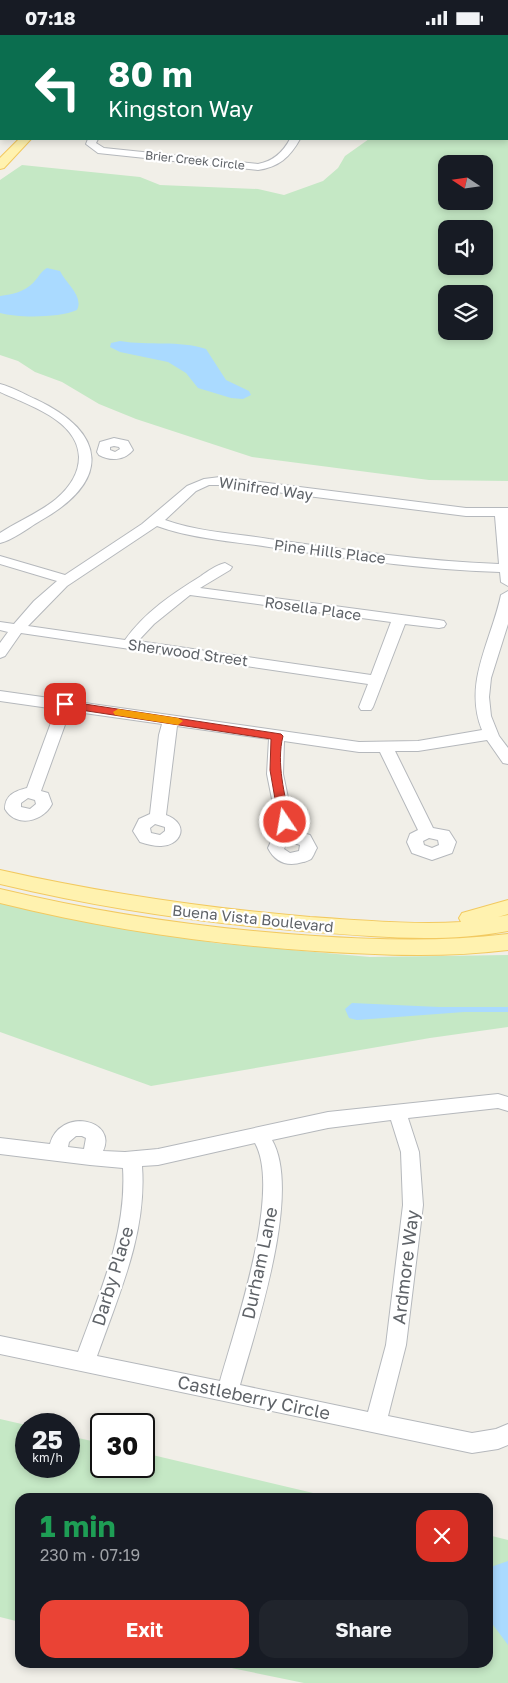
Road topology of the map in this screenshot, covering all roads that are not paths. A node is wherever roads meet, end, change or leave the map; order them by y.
1 (9, 140) edge
2 (24, 140) edge
3 (93, 140) edge
4 (294, 140) edge
5 (0, 150) edge
6 (0, 165) edge
7 (0, 388) edge
8 (102, 450) dead end
9 (87, 451) junction
10 (505, 512) edge
11 (156, 521) junction
12 (0, 539) edge
13 (0, 560) edge
14 (225, 567) dead end
15 (507, 575) edge
16 (67, 580) junction
17 (188, 591) junction
18 (508, 595) edge
19 (399, 620) junction
20 (439, 624) dead end
21 (0, 626) edge
22 (18, 629) junction
23 (129, 644) junction
24 (0, 653) edge
25 (375, 680) junction
26 (0, 696) edge
27 (65, 704) junction
28 (366, 707) dead end
29 (171, 720) junction
30 (491, 734) junction
31 (277, 736) junction
32 (386, 748) junction
33 (508, 759) edge
34 (33, 793) dead end
35 (158, 818) dead end
36 (427, 831) dead end
37 (288, 836) dead end
38 (0, 877) edge
39 (0, 897) edge
40 (508, 907) edge
41 (508, 923) edge
42 (386, 930) junction
43 (508, 942) edge
44 (508, 1104) edge
45 (396, 1113) junction
46 (260, 1135) junction
47 (0, 1146) edge
48 (58, 1154) junction
49 (90, 1157) junction
50 (132, 1159) junction
51 (0, 1345) edge
52 (84, 1362) junction
53 (228, 1392) junction
54 (376, 1423) junction
55 (508, 1434) edge

1 - 5 main road
2 - 6 main road
3 - 4 street, Brier Creek Circle
7 - 9 street
8 - 9 street
9 - 12 street
10 - 11 street, Winifred Way
10 - 15 street
11 - 15 street, Pine Hills Place
11 - 16 street, Winifred Way
13 - 16 street
14 - 17 street
16 - 22 street, Winifred Way
17 - 19 street, Rosella Place
17 - 23 street
18 - 30 street
19 - 20 street, Rosella Place
19 - 25 street
21 - 22 street, Sherwood Street
22 - 23 street, Sherwood Street
22 - 24 street, Winifred Way
23 - 25 street, Sherwood Street
25 - 28 street
26 - 27 street
27 - 29 street
27 - 34 street
29 - 31 street
29 - 35 street
30 - 32 street
30 - 33 street
31 - 32 street
31 - 37 street
32 - 36 street
38 - 42 main road, Buena Vista Boulevard
39 - 43 main road, Buena Vista Boulevard
40 - 42 main road
41 - 42 main road, Buena Vista Boulevard
44 - 45 street
45 - 46 street
45 - 54 street, Ardmore Way
46 - 50 street
46 - 53 street, Durham Lane
47 - 48 street
48 - 49 street
48 - 49 street
49 - 50 street
50 - 52 street, Darby Place
51 - 52 street, Castleberry Circle
52 - 53 street, Castleberry Circle
53 - 54 street, Castleberry Circle
54 - 55 street, Castleberry Circle

